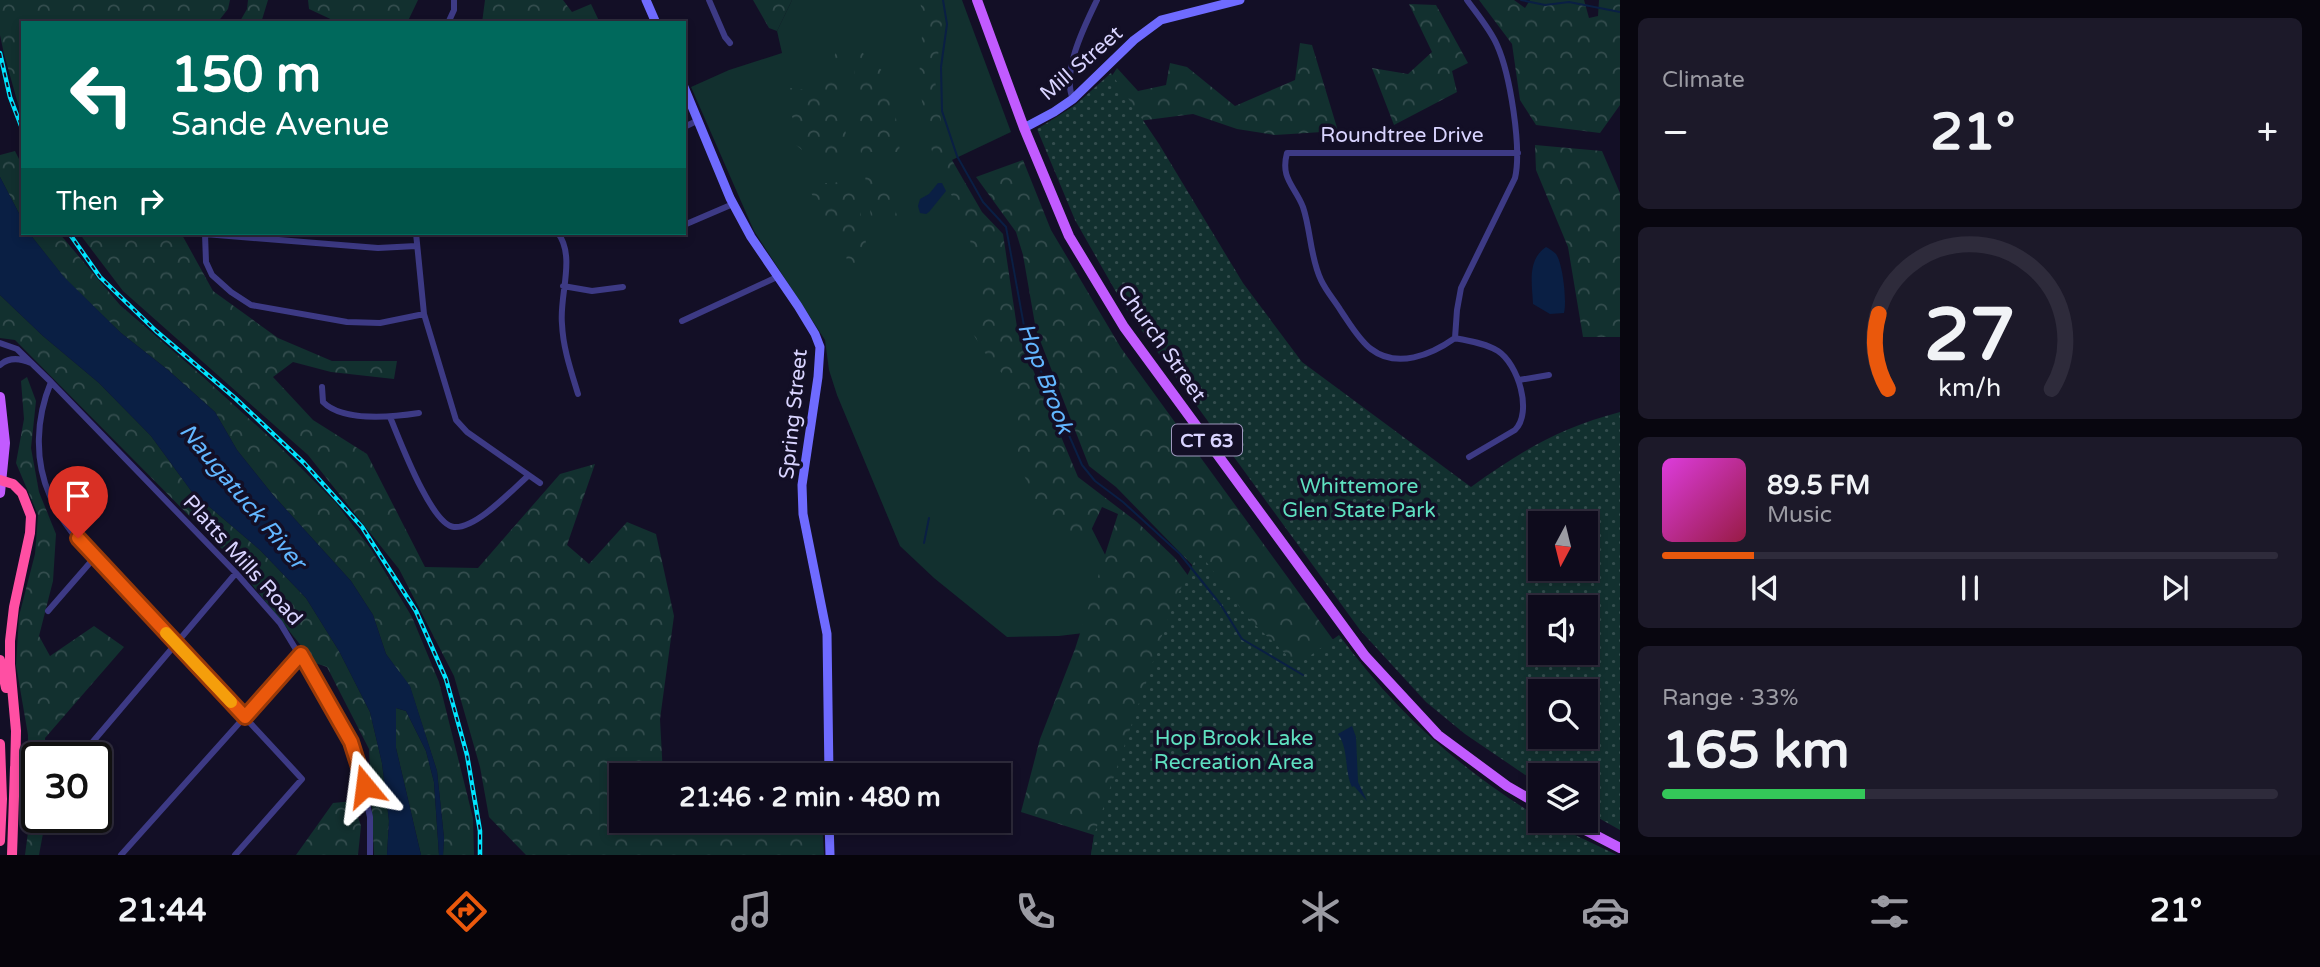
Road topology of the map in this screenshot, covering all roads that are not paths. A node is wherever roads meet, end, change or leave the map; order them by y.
1 (454, 0) edge
2 (646, 0) edge
3 (709, 0) edge
4 (976, 0) edge
5 (1097, 0) edge
6 (1240, 0) edge
7 (1467, 0) edge
8 (449, 21) edge
9 (655, 21) edge
10 (730, 43) dead end
11 (686, 92) edge
12 (1073, 99) junction
13 (699, 120) junction
14 (686, 126) edge
15 (1024, 128) junction
16 (1518, 153) junction
17 (733, 204) junction
18 (686, 224) edge
19 (205, 235) edge
20 (217, 235) edge
21 (416, 235) edge
22 (559, 235) edge
23 (416, 246) junction
24 (777, 277) junction
25 (563, 286) junction
26 (623, 287) dead end
27 (424, 314) junction
28 (682, 321) dead end
29 (1455, 338) junction
30 (0, 344) edge
31 (0, 365) edge
32 (35, 366) junction
33 (1549, 375) dead end
34 (1519, 380) junction
35 (51, 382) junction
36 (322, 387) dead end
37 (578, 394) dead end
38 (0, 397) edge
39 (419, 413) dead end
40 (390, 417) junction
41 (1469, 457) dead end
42 (528, 476) junction
43 (1, 480) edge
44 (540, 484) dead end
45 (0, 493) edge
46 (95, 557) junction
47 (236, 573) junction
48 (48, 611) dead end
49 (175, 643) junction
50 (301, 654) junction
51 (0, 660) edge
52 (245, 717) junction
53 (92, 742) edge
54 (0, 744) edge
55 (829, 763) edge
56 (15, 774) junction
57 (1528, 798) edge
58 (829, 833) edge
59 (1591, 833) edge
60 (0, 841) edge
61 (1620, 848) edge
62 (12, 855) edge
63 (121, 855) edge
64 (235, 855) edge
65 (370, 855) edge
66 (830, 855) edge

1 - 8 street
2 - 9 main road
3 - 10 street
4 - 15 main road, Church Street / CT 63
5 - 12 street
6 - 12 main road, Mill Street
7 - 16 street
11 - 13 main road, Spring Street
12 - 15 main road, Mill Street
13 - 14 street
13 - 17 main road, Spring Street
15 - 57 main road, Church Street / CT 63
16 - 29 street
16 - 29 street, Roundtree Drive
17 - 18 street
17 - 24 main road, Spring Street
19 - 27 street
20 - 23 street
21 - 23 street
22 - 25 street
23 - 27 street
24 - 28 street
24 - 55 main road, Spring Street
25 - 26 street
25 - 37 street
27 - 42 street
29 - 34 street
30 - 32 street, Platts Mills Road
31 - 32 street
32 - 35 street, Platts Mills Road
33 - 34 street
34 - 41 street
35 - 46 street
35 - 47 street, Platts Mills Road
36 - 40 street
38 - 43 main road
39 - 40 street
40 - 42 street
42 - 44 street
43 - 45 main road
43 - 56 highway
46 - 48 street
46 - 49 street
47 - 49 street
47 - 50 street, Platts Mills Road
49 - 52 street
49 - 53 street
50 - 52 street
50 - 65 street, Platts Mills Road
51 - 56 highway
52 - 63 street
52 - 64 street
54 - 60 highway
56 - 62 highway
58 - 66 main road
59 - 61 main road

